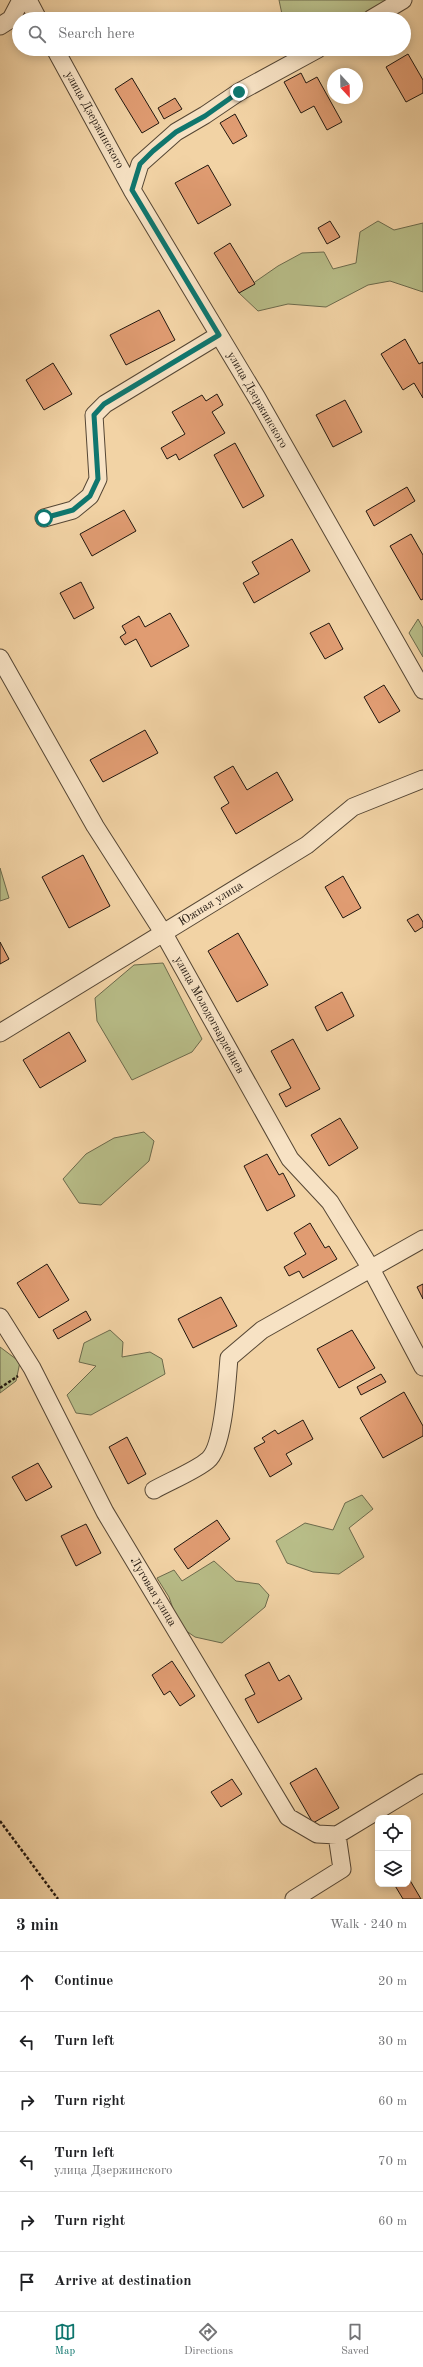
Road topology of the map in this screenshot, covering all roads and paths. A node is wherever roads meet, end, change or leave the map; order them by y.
1 (21, 0) edge
2 (28, 0) edge
3 (403, 0) edge
4 (14, 12) edge
5 (34, 12) edge
6 (383, 12) edge
7 (12, 16) edge
8 (0, 26) edge
9 (59, 56) edge
10 (305, 56) edge
11 (132, 190) junction
12 (219, 335) junction
13 (44, 518) dead end
14 (0, 658) edge
15 (423, 690) edge
16 (423, 779) edge
17 (164, 934) junction
18 (0, 1033) edge
19 (423, 1239) edge
20 (370, 1267) junction
21 (0, 1317) edge
22 (423, 1367) edge
23 (154, 1490) dead end
24 (423, 1782) edge
25 (0, 1822) edge
26 (337, 1835) junction
27 (58, 1899) edge
28 (294, 1899) edge

1 - 4 street
2 - 5 street
3 - 6 street
7 - 8 street
9 - 11 street, улица Дзержинского
10 - 11 street
11 - 12 street, улица Дзержинского
12 - 13 street
12 - 15 street, улица Дзержинского
14 - 17 street, улица Молодогвардейцев
16 - 17 street, Южная улица
17 - 18 street, Южная улица
17 - 20 street, улица Молодогвардейцев
19 - 20 street
20 - 22 street, улица Молодогвардейцев
20 - 23 street
21 - 26 street, Луговая улица
24 - 26 street
25 - 27 path
26 - 28 street

